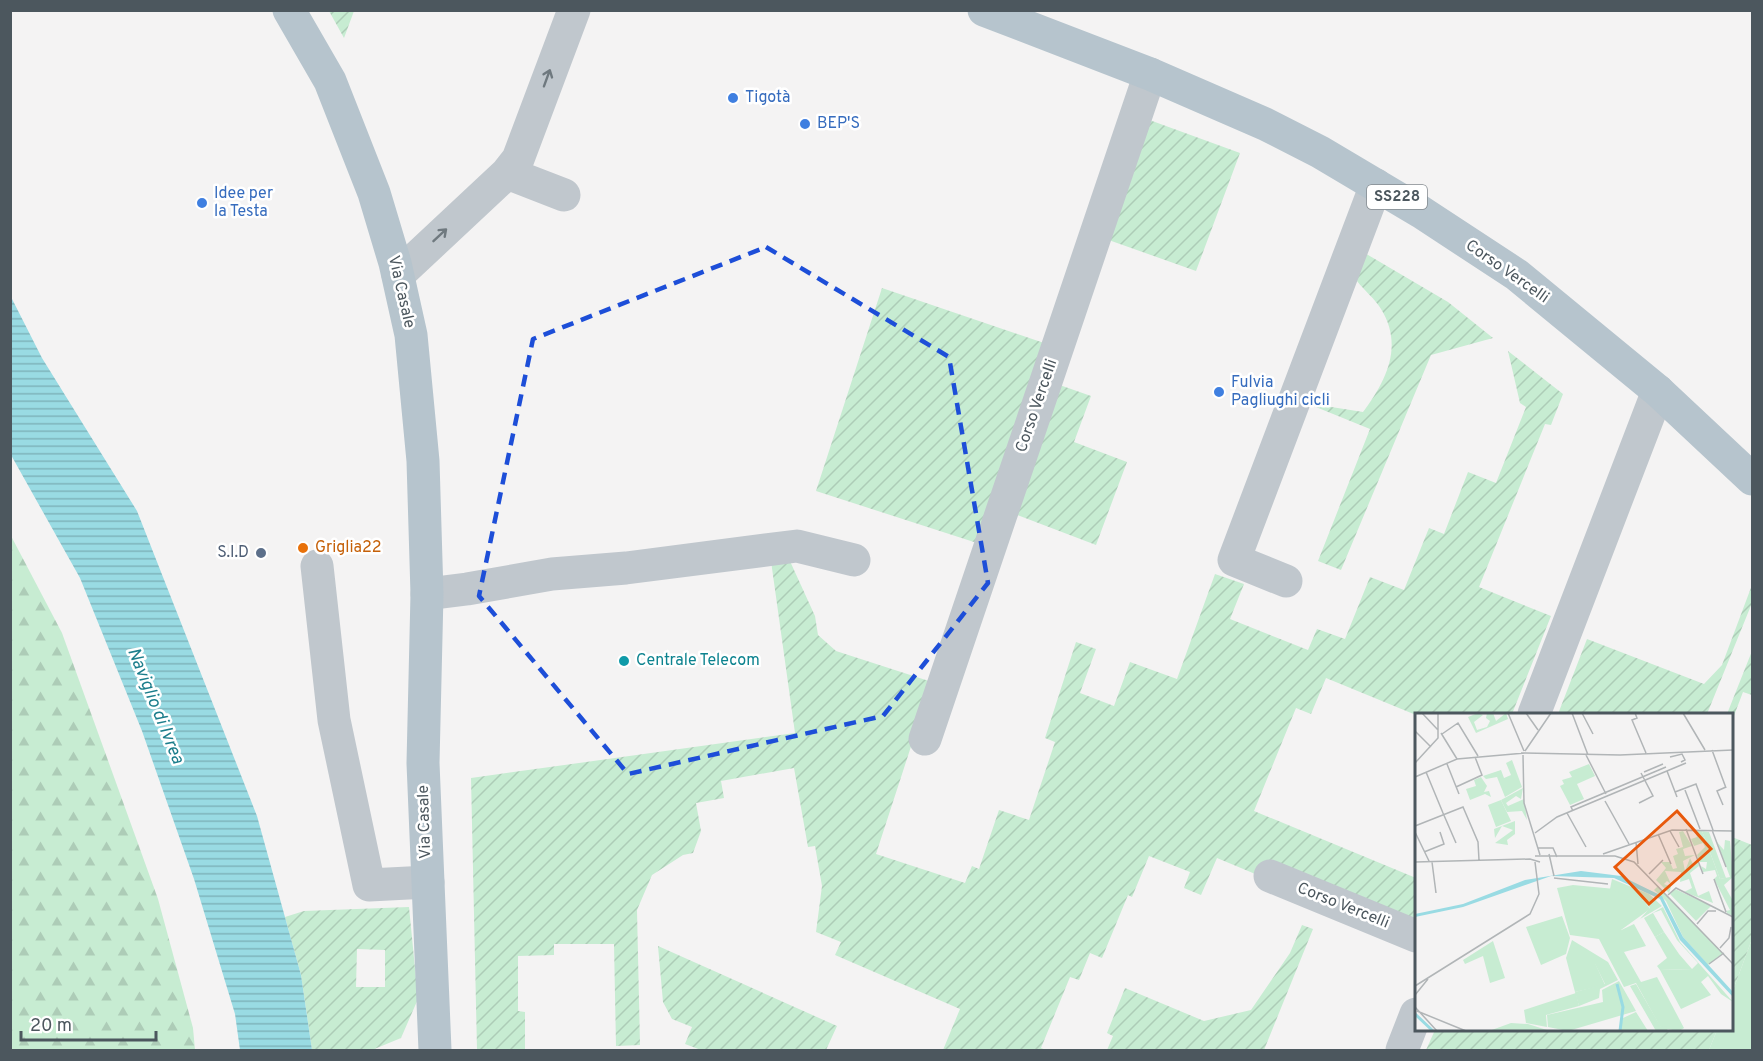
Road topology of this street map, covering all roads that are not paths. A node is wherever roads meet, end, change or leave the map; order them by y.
1 (289, 10) edge
2 (574, 10) edge
3 (984, 10) edge
4 (1150, 75) junction
5 (507, 173) junction
6 (1376, 185) junction
7 (564, 195) dead end
8 (398, 275) junction
9 (1658, 391) junction
10 (1752, 479) edge
11 (854, 560) dead end
12 (317, 566) dead end
13 (1286, 581) dead end
14 (427, 594) junction
15 (1534, 713) edge
16 (925, 739) dead end
17 (1270, 876) dead end
18 (428, 882) junction
19 (1415, 936) edge
20 (1415, 1017) edge
21 (435, 1050) edge
22 (1402, 1050) edge

1 - 8 main road, Via Casale
5 -> 2 street
3 - 4 main road, Corso Vercelli / SS228
4 - 6 main road, Corso Vercelli / SS228
4 - 16 street, Corso Vercelli
5 - 7 street
8 -> 5 street
6 - 9 main road, Corso Vercelli / SS228
6 - 13 street
8 - 14 main road, Via Casale
9 - 10 main road, Corso Vercelli / SS228
9 - 15 street
11 - 14 street
12 - 18 street
14 - 18 main road, Via Casale
17 - 19 street, Corso Vercelli
18 - 21 main road, Via Casale
20 - 22 street

